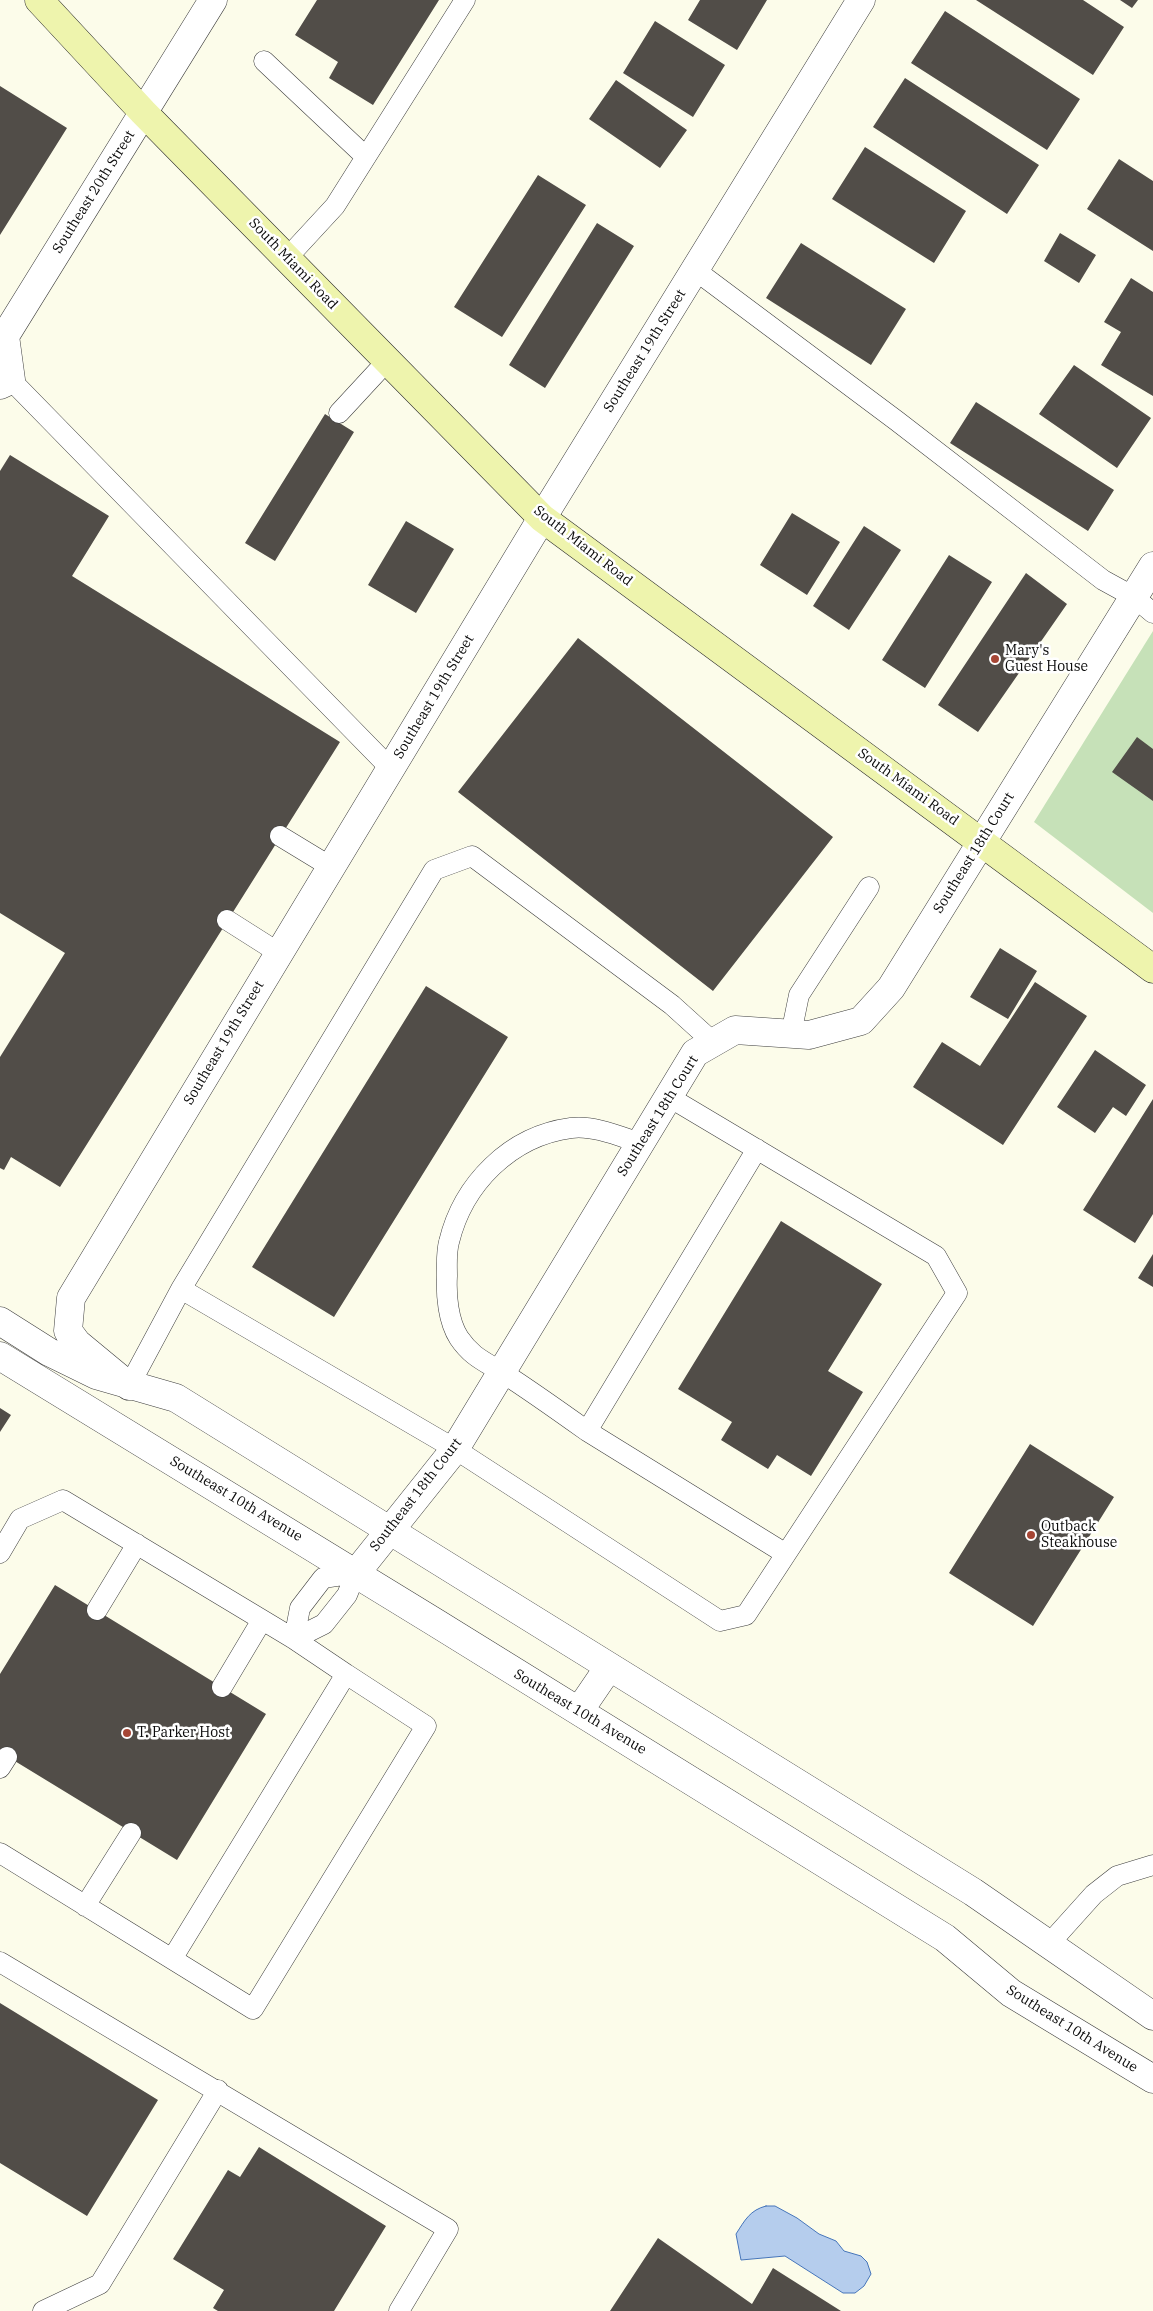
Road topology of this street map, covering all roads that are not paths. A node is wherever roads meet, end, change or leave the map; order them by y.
1 (39, 0) edge
2 (212, 0) edge
3 (465, 0) edge
4 (861, 0) edge
5 (264, 61) dead end
6 (144, 112) junction
7 (366, 157) junction
8 (287, 258) junction
9 (695, 270) junction
10 (388, 360) junction
11 (5, 382) edge
12 (339, 413) dead end
13 (542, 518) junction
14 (1153, 566) edge
15 (1143, 605) edge
16 (390, 768) junction
17 (280, 836) dead end
18 (982, 842) junction
19 (331, 867) junction
20 (869, 887) dead end
21 (227, 920) dead end
22 (279, 953) junction
23 (1153, 969) edge
24 (791, 1034) junction
25 (714, 1043) junction
26 (669, 1097) junction
27 (640, 1143) junction
28 (757, 1149) junction
29 (181, 1289) junction
30 (0, 1321) edge
31 (0, 1356) edge
32 (502, 1372) junction
33 (128, 1386) junction
34 (587, 1431) junction
35 (455, 1449) junction
36 (390, 1531) junction
37 (137, 1544) junction
38 (0, 1553) edge
39 (786, 1554) junction
40 (356, 1573) junction
41 (97, 1610) dead end
42 (262, 1620) junction
43 (294, 1638) junction
44 (609, 1667) junction
45 (346, 1674) junction
46 (222, 1687) dead end
47 (579, 1711) junction
48 (132, 1833) dead end
49 (0, 1853) edge
50 (1153, 1865) edge
51 (85, 1906) junction
52 (1049, 1944) junction
53 (172, 1959) junction
54 (0, 1962) edge
55 (1153, 2016) edge
56 (1153, 2079) edge
57 (218, 2090) junction
58 (43, 2311) edge
59 (399, 2311) edge

1 - 6 street, South Miami Road
2 - 6 street, Southeast 20th Street
3 - 7 lane
4 - 9 street, Southeast 19th Street
5 - 7 lane
6 - 8 street, South Miami Road
6 - 11 street, Southeast 20th Street
7 - 8 lane
8 - 10 street, South Miami Road
9 - 13 street, Southeast 19th Street
9 - 15 lane
10 - 12 lane
10 - 13 street, South Miami Road
11 - 16 lane
13 - 16 street, Southeast 19th Street
13 - 18 street, South Miami Road
14 - 15 street, Southeast 18th Court
15 - 18 street, Southeast 18th Court
16 - 19 street, Southeast 19th Street
17 - 19 lane
18 - 23 street, South Miami Road
18 - 24 street, Southeast 18th Court
19 - 22 street, Southeast 19th Street
20 - 24 lane
21 - 22 lane
22 - 33 street, Southeast 19th Street
24 - 25 street, Southeast 18th Court
25 - 26 street, Southeast 18th Court
25 - 29 lane
26 - 27 street, Southeast 18th Court
26 - 28 lane
27 - 32 street, Southeast 18th Court
27 - 32 lane
28 - 34 lane
28 - 39 lane
29 - 33 lane
29 - 35 lane
30 - 33 street
31 - 40 street, Southeast 10th Avenue
32 - 34 lane
32 - 35 street, Southeast 18th Court
33 - 36 street
34 - 39 lane
35 - 36 street, Southeast 18th Court
35 - 39 lane
36 - 40 street, Southeast 18th Court
36 - 44 street
37 - 38 lane
37 - 41 lane
37 - 42 lane
40 - 43 lane
40 - 43 lane
40 - 47 street, Southeast 10th Avenue
42 - 43 lane
42 - 46 lane
43 - 45 lane
44 - 47 street
44 - 52 street
45 - 53 lane
45 - 53 lane
47 - 56 street, Southeast 10th Avenue
48 - 51 lane
49 - 51 lane
50 - 52 lane
51 - 53 lane
52 - 55 street
54 - 57 lane
57 - 58 lane
57 - 59 lane

